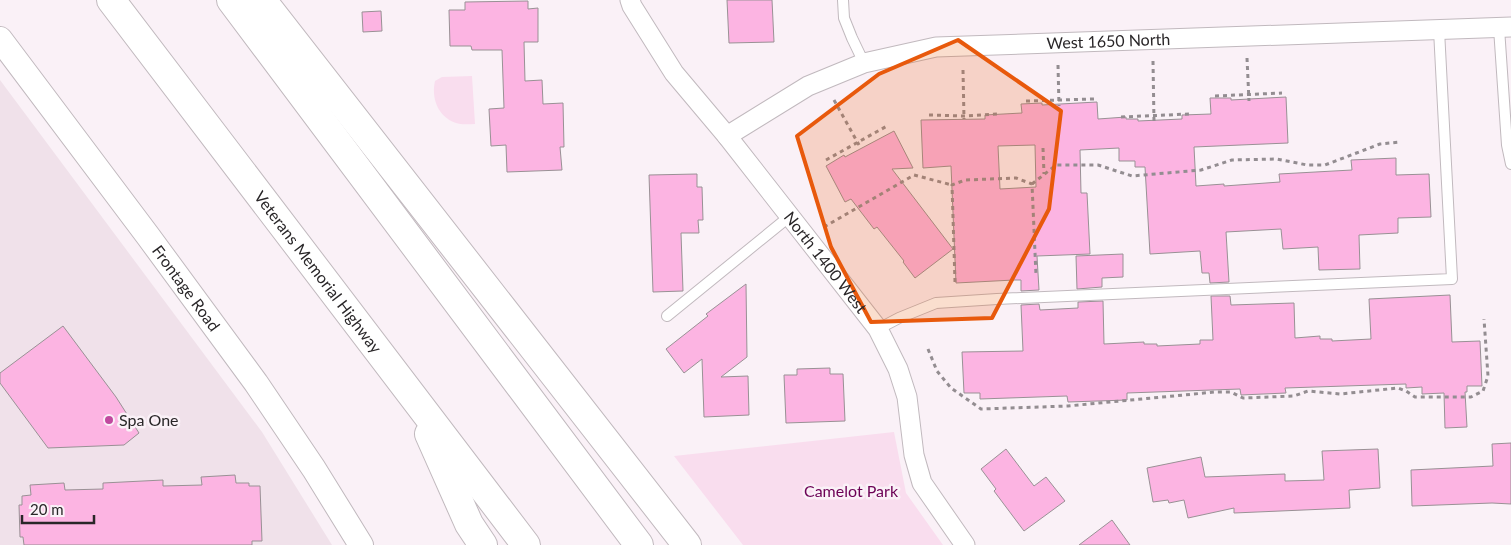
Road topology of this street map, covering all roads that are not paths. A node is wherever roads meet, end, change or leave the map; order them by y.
1 (111, 0) edge
2 (231, 0) edge
3 (262, 0) edge
4 (843, 0) edge
5 (631, 3) edge
6 (1505, 27) edge
7 (1439, 30) junction
8 (0, 39) edge
9 (864, 64) junction
10 (727, 136) junction
11 (1511, 164) edge
12 (790, 216) junction
13 (666, 316) dead end
14 (878, 329) junction
15 (410, 391) junction
16 (361, 545) edge
17 (483, 545) edge
18 (526, 545) edge
19 (639, 545) edge
20 (687, 545) edge
21 (965, 545) edge

1 - 15 highway, Veterans Memorial Highway
2 - 19 highway
3 - 20 highway
4 - 9 lane
5 - 10 street, North 1400 West
6 - 7 street, West 1650 North
6 - 11 lane
7 - 9 street, West 1650 North
7 - 14 lane
8 - 16 street, Frontage Road
9 - 10 street, West 1650 North
10 - 12 street, North 1400 West
12 - 13 lane
12 - 14 street, North 1400 West
14 - 21 street, North 1400 West
15 - 17 highway
15 - 18 highway, Veterans Memorial Highway

